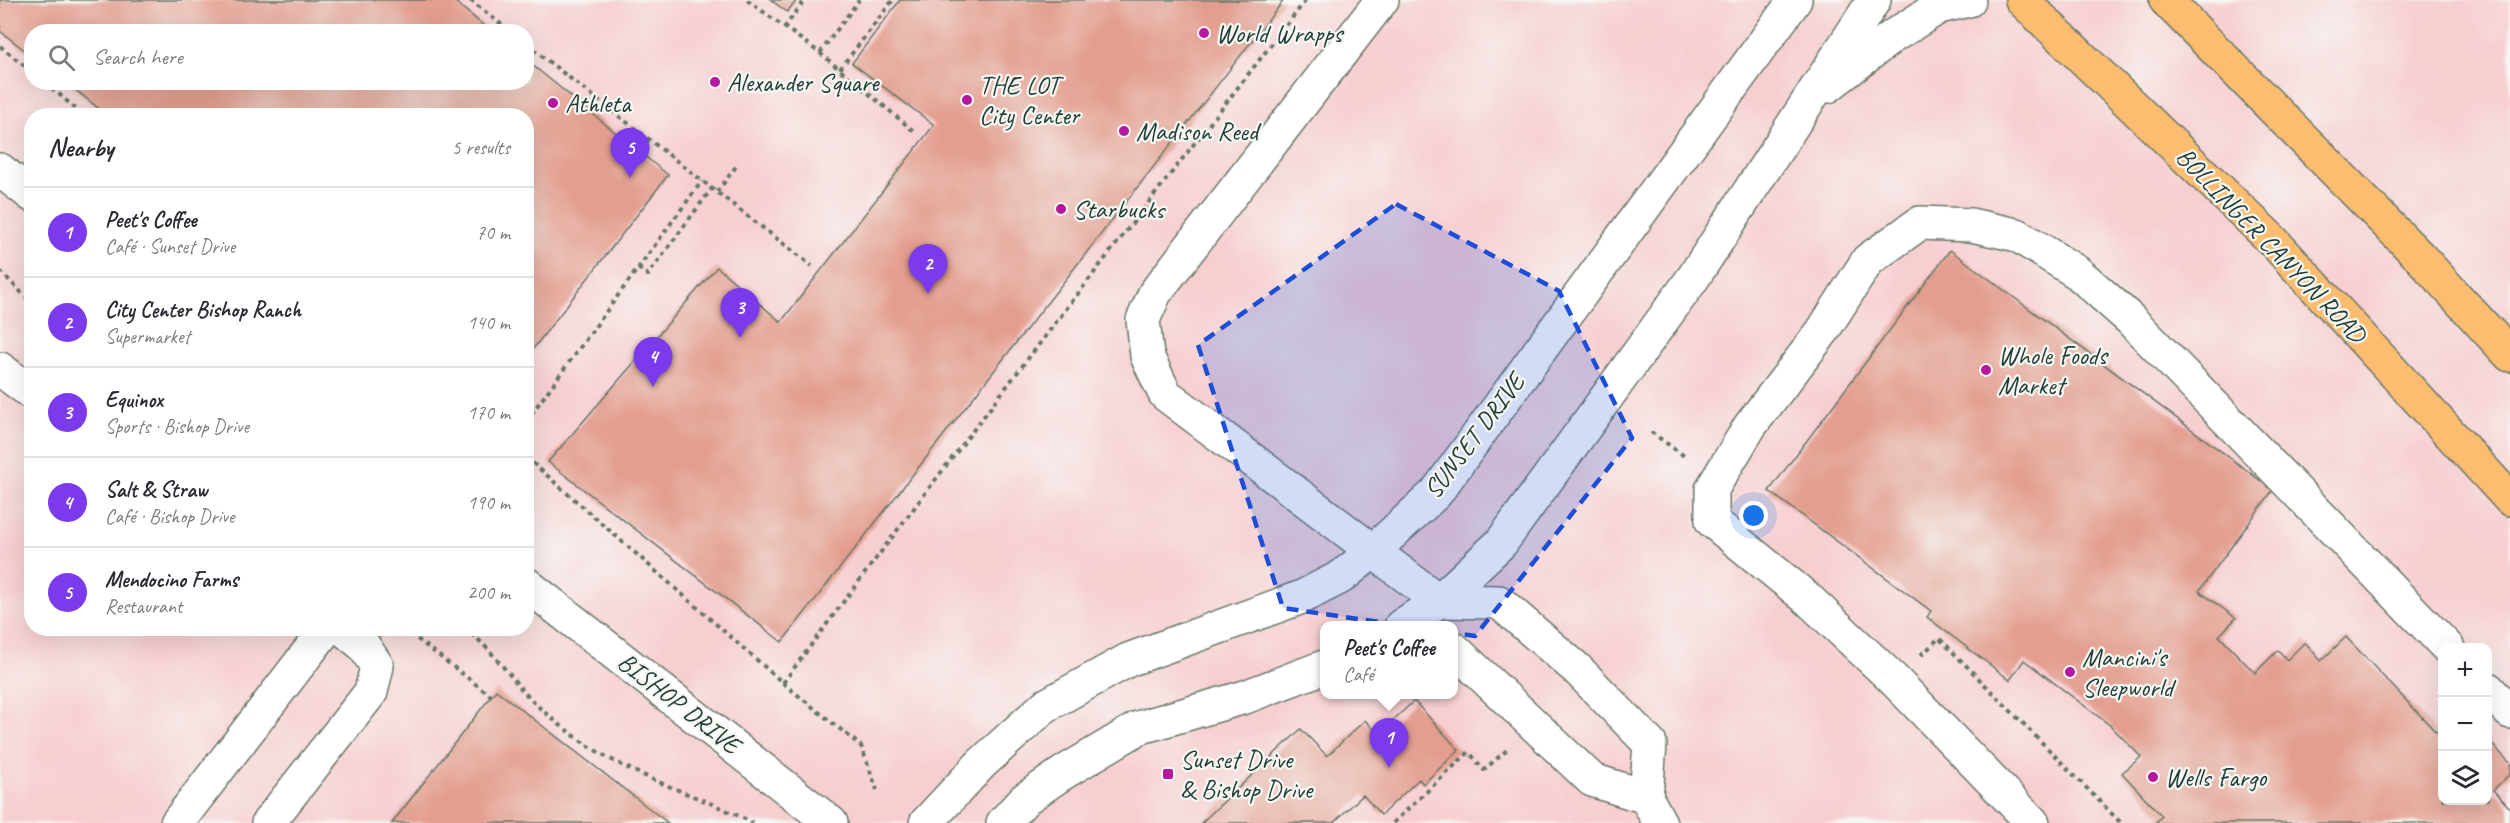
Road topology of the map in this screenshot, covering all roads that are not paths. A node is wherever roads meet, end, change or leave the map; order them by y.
1 (1382, 0) edge
2 (1795, 0) edge
3 (1874, 0) edge
4 (1969, 0) edge
5 (2022, 0) edge
6 (2166, 0) edge
7 (1805, 104) junction
8 (0, 170) edge
9 (24, 189) edge
10 (2510, 354) edge
11 (0, 369) edge
12 (24, 387) edge
13 (2510, 499) edge
14 (1372, 552) junction
15 (534, 590) edge
16 (1441, 613) edge
17 (1416, 621) edge
18 (321, 636) edge
19 (352, 636) edge
20 (2443, 643) edge
21 (1458, 653) edge
22 (1320, 669) edge
23 (2492, 694) edge
24 (2510, 712) edge
25 (1653, 810) edge
26 (177, 823) edge
27 (268, 823) edge
28 (831, 823) edge
29 (926, 823) edge
30 (1003, 823) edge
31 (2033, 823) edge

1 - 14 street
2 - 14 street, SUNSET DRIVE
3 - 7 street
4 - 7 street
5 - 13 main road, BOLLINGER CANYON ROAD
6 - 10 main road
7 - 16 street
8 - 9 street
11 - 12 street
14 - 16 street
14 - 29 street, SUNSET DRIVE
15 - 28 street, BISHOP DRIVE
16 - 17 street
16 - 25 street
18 - 26 street
19 - 27 street
20 - 31 street
21 - 25 street
22 - 30 street
23 - 24 street

